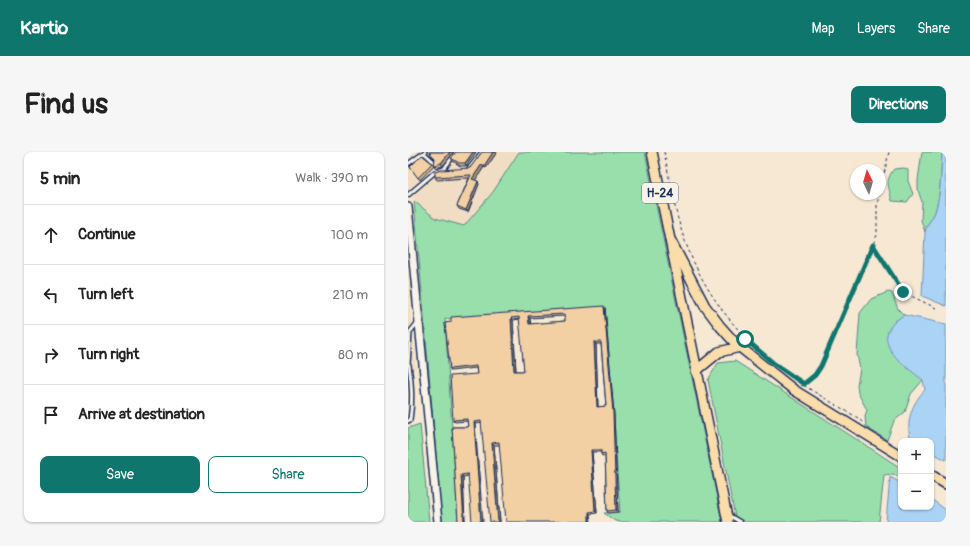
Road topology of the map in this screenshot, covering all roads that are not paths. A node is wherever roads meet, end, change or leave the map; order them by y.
1 (456, 152) edge
2 (482, 152) edge
3 (652, 152) edge
4 (425, 153) edge
5 (434, 162) edge
6 (408, 164) edge
7 (444, 169) junction
8 (450, 170) edge
9 (462, 170) edge
10 (408, 195) edge
11 (408, 207) edge
12 (668, 234) junction
13 (419, 320) junction
14 (740, 347) junction
15 (408, 365) edge
16 (696, 371) junction
17 (408, 421) edge
18 (898, 454) edge
19 (934, 477) edge
20 (946, 484) edge
21 (727, 518) edge
22 (438, 522) edge
23 (740, 522) edge

1 - 7 lane
2 - 9 lane
3 - 12 main road, Н-24
4 - 5 lane
4 - 6 lane
7 - 8 lane
7 - 10 lane
11 - 13 street
12 - 14 main road, Н-24
12 - 16 main road
13 - 15 lane
13 - 22 street
14 - 16 main road
14 - 18 main road, Н-24
15 - 17 lane
16 - 21 main road
19 - 20 main road
21 - 23 lane

